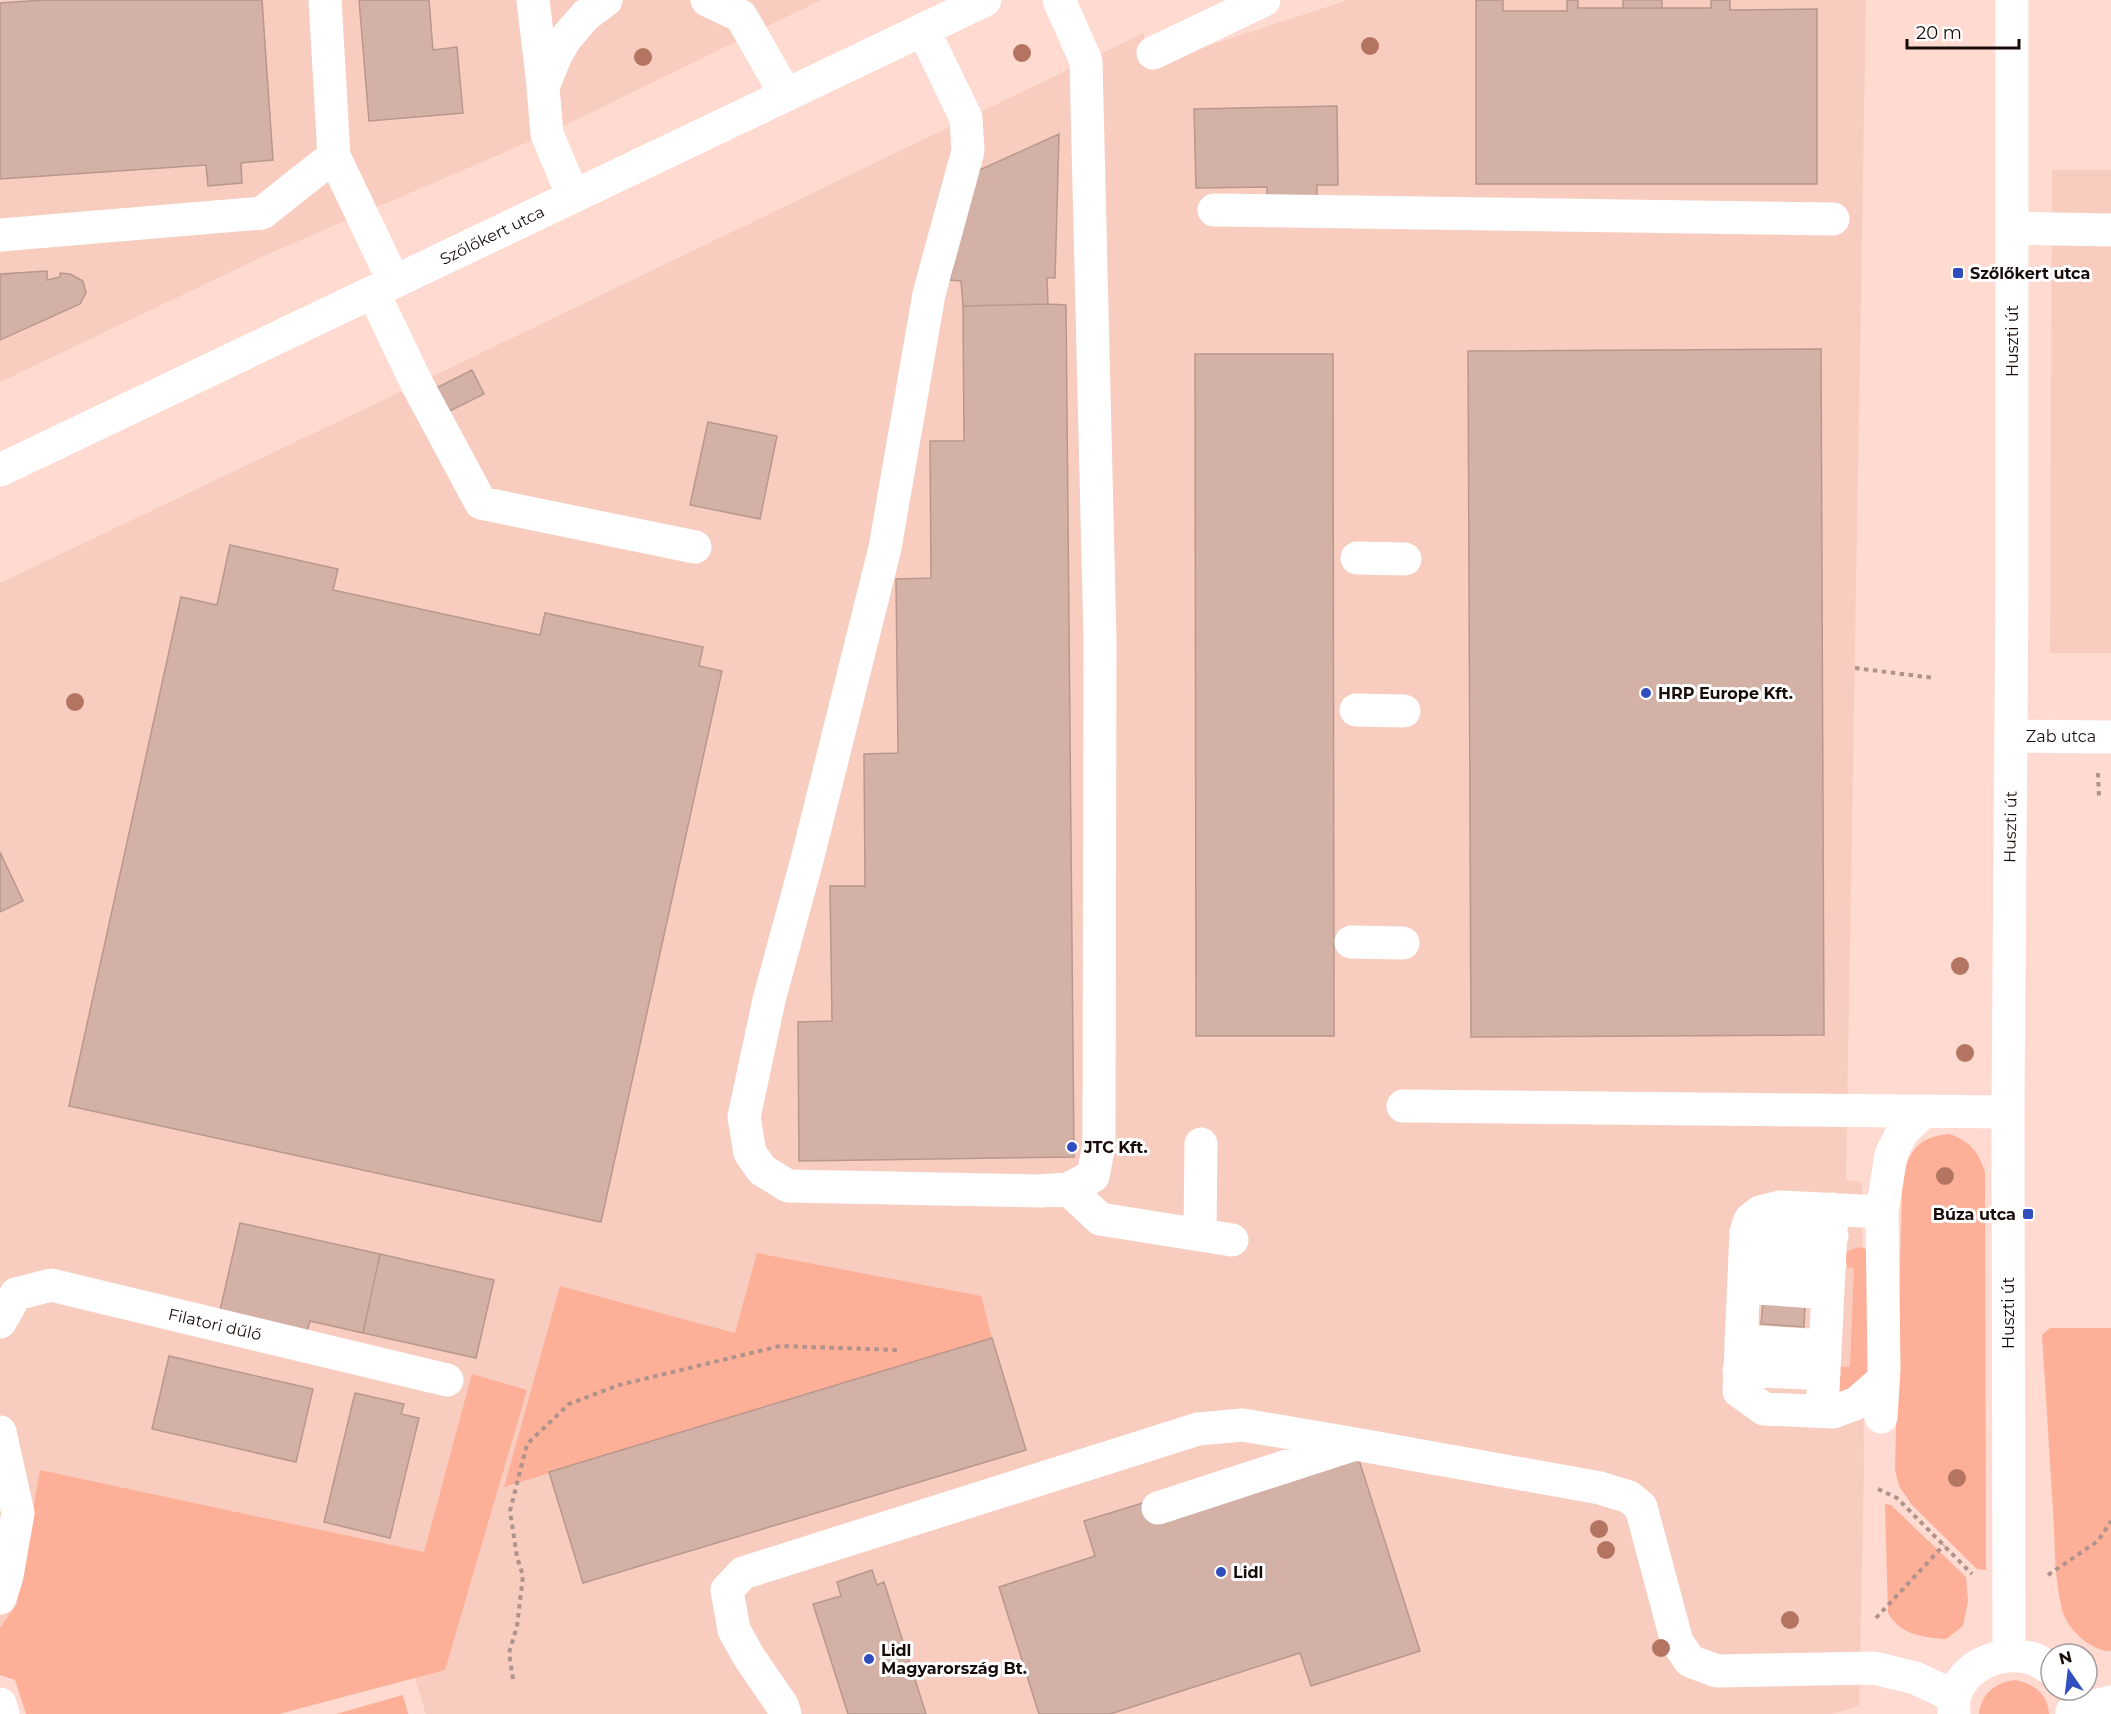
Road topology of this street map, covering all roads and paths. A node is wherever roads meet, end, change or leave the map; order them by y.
1 (325, 0) edge
2 (606, 0) edge
3 (707, 0) edge
4 (985, 0) edge
5 (1059, 0) edge
6 (1264, 0) edge
7 (2012, 0) edge
8 (535, 8) edge
9 (923, 29) junction
10 (566, 38) junction
11 (1153, 53) dead end
12 (543, 87) junction
13 (786, 95) junction
14 (334, 156) junction
15 (573, 196) junction
16 (1214, 210) dead end
17 (1833, 219) dead end
18 (2012, 228) junction
19 (2111, 231) edge
20 (0, 235) edge
21 (383, 287) junction
22 (0, 470) edge
23 (695, 547) dead end
24 (1357, 558) dead end
25 (1405, 559) dead end
26 (1854, 668) dead end
27 (1934, 678) dead end
28 (1356, 710) dead end
29 (1404, 711) dead end
30 (2011, 736) junction
31 (2111, 737) edge
32 (1351, 942) dead end
33 (1403, 943) dead end
34 (1403, 1106) dead end
35 (1923, 1112) junction
36 (2007, 1112) junction
37 (1201, 1144) dead end
38 (1068, 1189) junction
39 (1882, 1212) junction
40 (1200, 1234) junction
41 (1232, 1240) dead end
42 (1830, 1251) junction
43 (1745, 1260) junction
44 (0, 1323) edge
45 (898, 1350) dead end
46 (1740, 1355) junction
47 (1824, 1360) junction
48 (447, 1380) dead end
49 (1882, 1381) junction
50 (1822, 1411) junction
51 (1881, 1417) dead end
52 (0, 1432) edge
53 (1355, 1444) junction
54 (1878, 1489) dead end
55 (1158, 1508) dead end
56 (2111, 1521) edge
57 (1944, 1545) junction
58 (2048, 1575) dead end
59 (1974, 1576) dead end
60 (0, 1598) edge
61 (1876, 1618) dead end
62 (2009, 1654) junction
63 (2039, 1662) edge
64 (513, 1679) dead end
65 (2111, 1702) edge
66 (0, 1704) edge
67 (1954, 1705) edge
68 (2070, 1705) edge
69 (3, 1714) edge
70 (785, 1714) edge

1 - 14 street
2 - 10 street
3 - 13 street
4 - 9 street, Szőlőkert utca
5 - 38 street
6 - 11 street
7 - 18 street, Huszti út
8 - 10 street
8 - 12 street
9 - 13 street, Szőlőkert utca
9 - 38 street
10 - 12 street
12 - 15 street
13 - 15 street, Szőlőkert utca
14 - 20 street
14 - 21 street
15 - 21 street, Szőlőkert utca
16 - 17 street
18 - 19 street
18 - 30 street, Huszti út
21 - 22 street, Szőlőkert utca
21 - 23 street
24 - 25 street
26 - 27 path
28 - 29 street
30 - 31 street, Zab utca
30 - 36 street, Huszti út
32 - 33 street
34 - 35 street
35 - 36 street
35 - 39 street
36 - 62 street, Huszti út
37 - 40 street
38 - 40 street
39 - 42 street
39 - 49 street
40 - 41 street
42 - 43 street
42 - 43 street
42 - 47 street
43 - 46 street
44 - 48 street, Filatori dűlő
45 - 64 path
46 - 47 street
46 - 50 street
47 - 50 street
49 - 50 street
49 - 51 street
52 - 60 street
53 - 55 street
53 - 67 street
53 - 70 street
54 - 57 path
56 - 58 path
57 - 59 path
57 - 61 path
62 - 63 street
62 - 67 street
65 - 68 street
66 - 69 street

